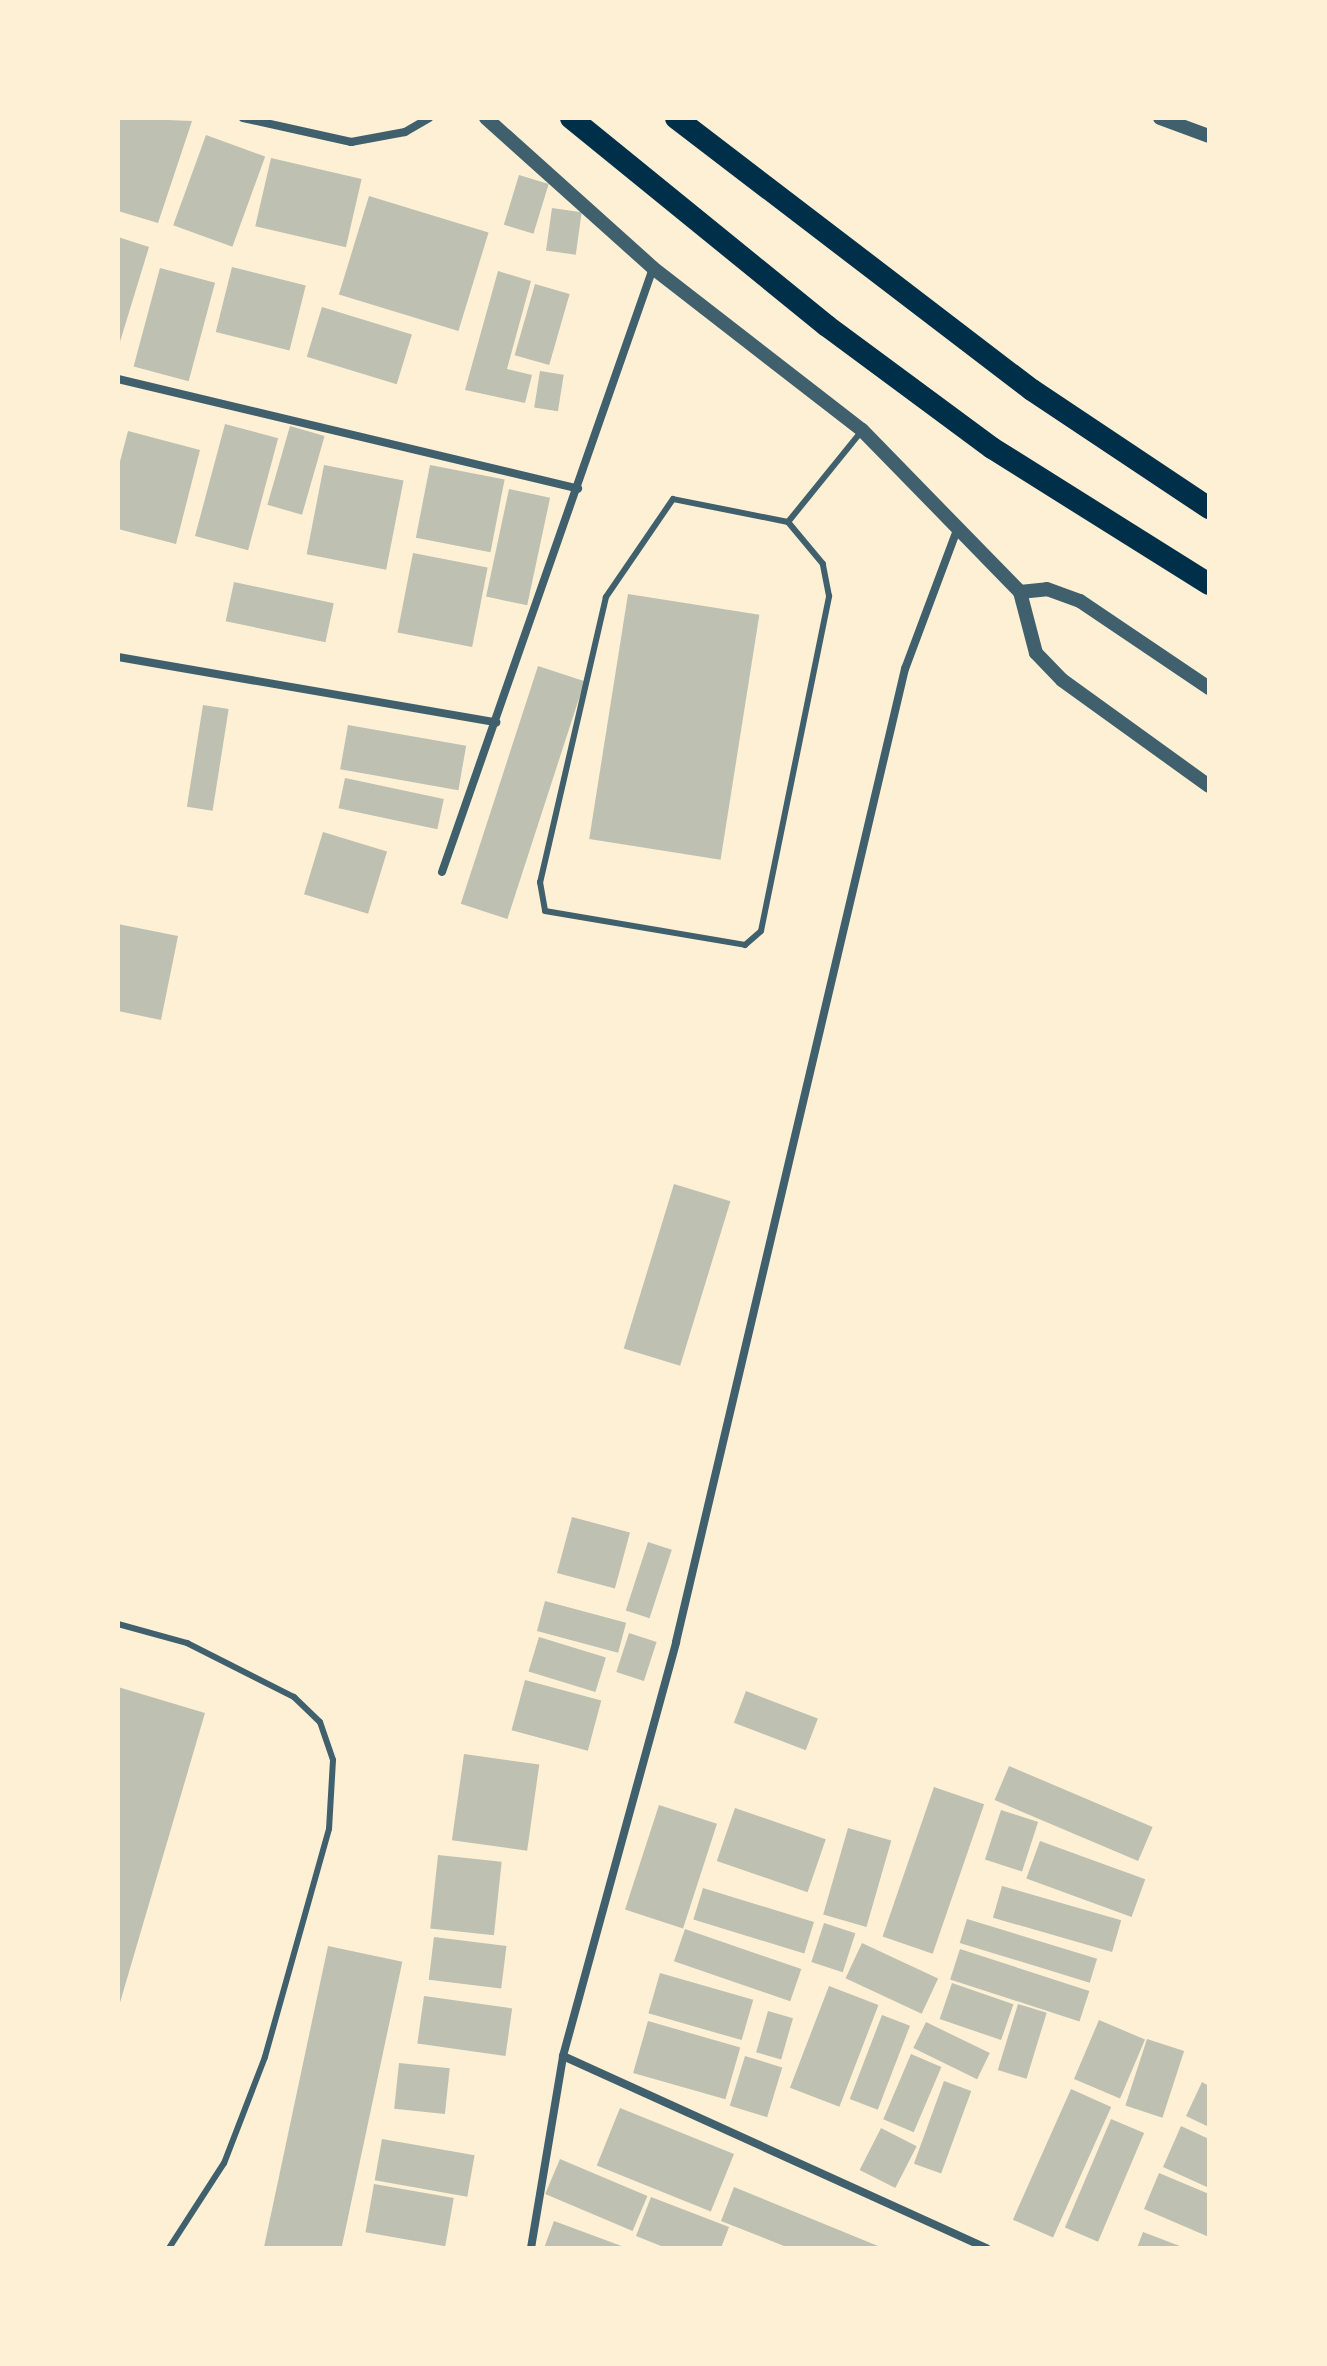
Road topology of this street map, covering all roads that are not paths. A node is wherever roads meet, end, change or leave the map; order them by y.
1 (243, 118) edge
2 (429, 118) edge
3 (486, 118) edge
4 (571, 118) edge
5 (676, 118) edge
6 (1160, 118) edge
7 (1209, 136) edge
8 (653, 268) junction
9 (118, 379) edge
10 (862, 430) junction
11 (578, 489) junction
12 (1209, 508) edge
13 (788, 522) junction
14 (959, 526) junction
15 (1209, 584) edge
16 (1020, 592) junction
17 (118, 657) edge
18 (1209, 688) edge
19 (496, 722) junction
20 (1209, 786) edge
21 (442, 872) dead end
22 (118, 1624) edge
23 (563, 2056) junction
24 (169, 2248) edge
25 (531, 2248) edge
26 (986, 2248) edge

1 - 2 street
3 - 8 street
4 - 15 highway
5 - 12 highway
6 - 7 street
8 - 10 street
8 - 11 street
9 - 11 street
10 - 13 lane
10 - 14 street
11 - 19 street
13 - 13 lane
14 - 16 street
14 - 23 street
16 - 18 street
16 - 20 street
17 - 19 street
19 - 21 street
22 - 24 lane
23 - 25 street
23 - 26 street

